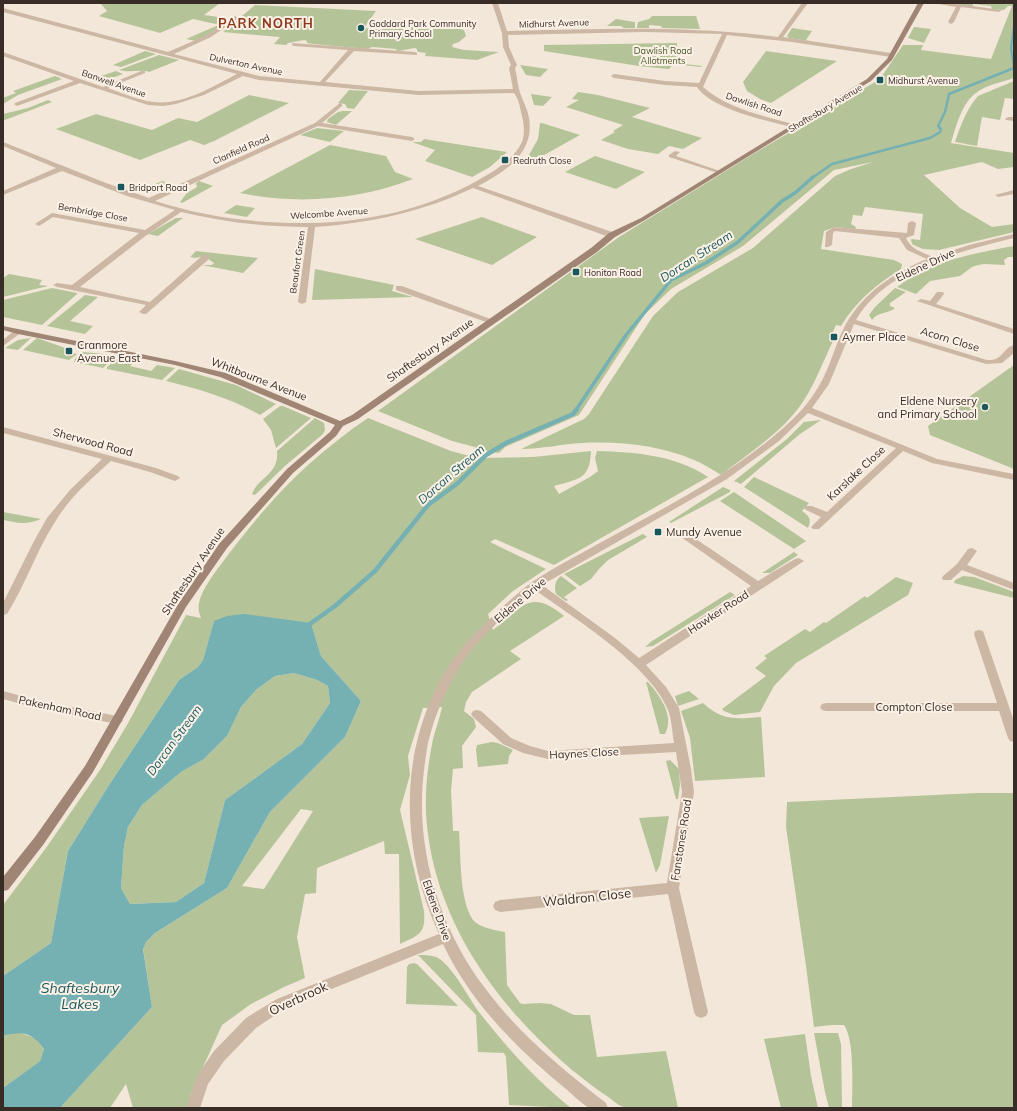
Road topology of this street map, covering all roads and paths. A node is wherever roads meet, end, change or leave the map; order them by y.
1 (495, 3) edge
2 (805, 3) edge
3 (921, 3) edge
4 (936, 3) edge
5 (959, 6) junction
6 (3, 10) edge
7 (999, 10) dead end
8 (235, 18) dead end
9 (951, 22) dead end
10 (505, 33) junction
11 (725, 33) junction
12 (779, 39) junction
13 (294, 44) dead end
14 (352, 49) junction
15 (3, 54) edge
16 (168, 54) junction
17 (415, 54) dead end
18 (890, 55) junction
19 (143, 72) dead end
20 (242, 74) junction
21 (614, 76) dead end
22 (624, 78) junction
23 (79, 81) junction
24 (321, 84) junction
25 (619, 84) dead end
26 (701, 85) junction
27 (102, 88) junction
28 (516, 91) junction
29 (17, 104) dead end
30 (340, 108) dead end
31 (317, 124) junction
32 (795, 126) junction
33 (3, 144) edge
34 (400, 144) dead end
35 (677, 152) dead end
36 (60, 169) junction
37 (720, 172) junction
38 (473, 186) junction
39 (3, 192) edge
40 (1014, 192) edge
41 (998, 195) dead end
42 (149, 201) junction
43 (180, 210) junction
44 (912, 223) dead end
45 (39, 224) dead end
46 (312, 225) junction
47 (146, 232) junction
48 (612, 235) junction
49 (902, 236) junction
50 (1014, 236) edge
51 (828, 245) dead end
52 (934, 260) junction
53 (212, 264) dead end
54 (56, 286) dead end
55 (74, 288) junction
56 (399, 288) dead end
57 (940, 294) dead end
58 (921, 301) dead end
59 (302, 302) dead end
60 (151, 304) junction
61 (932, 304) junction
62 (143, 312) dead end
63 (492, 321) junction
64 (852, 321) junction
65 (3, 328) edge
66 (18, 332) junction
67 (1014, 332) edge
68 (3, 344) edge
69 (1014, 347) edge
70 (808, 409) junction
71 (340, 424) junction
72 (3, 430) edge
73 (901, 448) junction
74 (109, 458) junction
75 (1014, 477) edge
76 (175, 478) dead end
77 (809, 508) dead end
78 (828, 516) junction
79 (816, 527) dead end
80 (681, 533) dead end
81 (972, 550) dead end
82 (799, 561) dead end
83 (961, 566) junction
84 (947, 578) dead end
85 (535, 585) junction
86 (758, 586) junction
87 (1014, 587) edge
88 (3, 611) edge
89 (979, 634) dead end
90 (639, 664) junction
91 (3, 696) edge
92 (826, 707) dead end
93 (1002, 707) junction
94 (477, 714) dead end
95 (117, 720) junction
96 (1014, 738) edge
97 (681, 747) junction
98 (3, 886) edge
99 (673, 888) junction
100 (500, 906) dead end
101 (445, 937) junction
102 (701, 1012) dead end
103 (193, 1108) edge
104 (601, 1108) edge

1 - 10 street, Welcombe Avenue
2 - 12 street
3 - 18 street, Shaftesbury Avenue
4 - 5 street
5 - 7 street
5 - 9 street
6 - 16 street, Dulverton Avenue
8 - 16 street
10 - 11 street, Midhurst Avenue
10 - 28 street, Welcombe Avenue
11 - 12 street, Midhurst Avenue
11 - 26 street
12 - 18 street, Midhurst Avenue
13 - 14 street
14 - 17 street
14 - 24 street
15 - 23 street, Banwell Avenue
16 - 20 street, Dulverton Avenue
18 - 32 street, Shaftesbury Avenue
19 - 27 street
20 - 24 street, Dulverton Avenue
20 - 27 street, Banwell Avenue
21 - 22 street
22 - 25 street
22 - 26 street
23 - 27 street, Banwell Avenue
23 - 29 street
24 - 28 street, Dulverton Avenue
26 - 32 street, Dawlish Road
28 - 38 street, Welcombe Avenue
30 - 31 street, Clanfield Road
31 - 34 street
31 - 42 street, Clanfield Road
32 - 37 street, Shaftesbury Avenue
33 - 36 street, Welcombe Avenue
35 - 37 street
36 - 39 street
36 - 42 street, Welcombe Avenue
37 - 48 street, Shaftesbury Avenue
38 - 46 street, Welcombe Avenue
38 - 48 street
40 - 41 street
42 - 43 street, Welcombe Avenue
43 - 46 street, Welcombe Avenue
43 - 47 street
44 - 49 street
45 - 47 street, Bembridge Close
46 - 59 street, Beaufort Green
47 - 55 street
48 - 63 street, Shaftesbury Avenue
49 - 51 street
49 - 52 street
50 - 52 street, Eldene Drive
52 - 64 street, Eldene Drive
53 - 60 street
54 - 55 street
55 - 60 street
56 - 63 street, Shaftesbury Avenue
57 - 61 street
58 - 61 street
60 - 62 street
61 - 67 street
63 - 71 street, Shaftesbury Avenue
64 - 69 street, Acorn Close
64 - 70 street, Eldene Drive
65 - 66 street, Whitbourne Avenue
66 - 68 street
66 - 71 street, Whitbourne Avenue
70 - 73 street
70 - 85 street, Eldene Drive
71 - 95 street, Shaftesbury Avenue
72 - 74 street, Sherwood Road
73 - 75 street
73 - 78 street, Karslake Close
74 - 76 street, Sherwood Road
74 - 88 street
77 - 78 street, Karslake Close
78 - 79 street, Karslake Close
80 - 86 street
81 - 83 street
82 - 86 street, Hawker Road
83 - 84 street
83 - 87 street
85 - 90 street, Fanstones Road
85 - 101 street, Eldene Drive
86 - 90 street, Hawker Road
89 - 93 street
90 - 97 street, Fanstones Road
91 - 95 street, Pakenham Road
92 - 93 street, Compton Close
93 - 96 street
94 - 97 street, Haynes Close
95 - 98 street, Shaftesbury Avenue
97 - 99 street, Fanstones Road
99 - 100 street, Waldron Close
99 - 102 street, Fanstones Road
101 - 103 street, Overbrook
101 - 104 street, Eldene Drive

